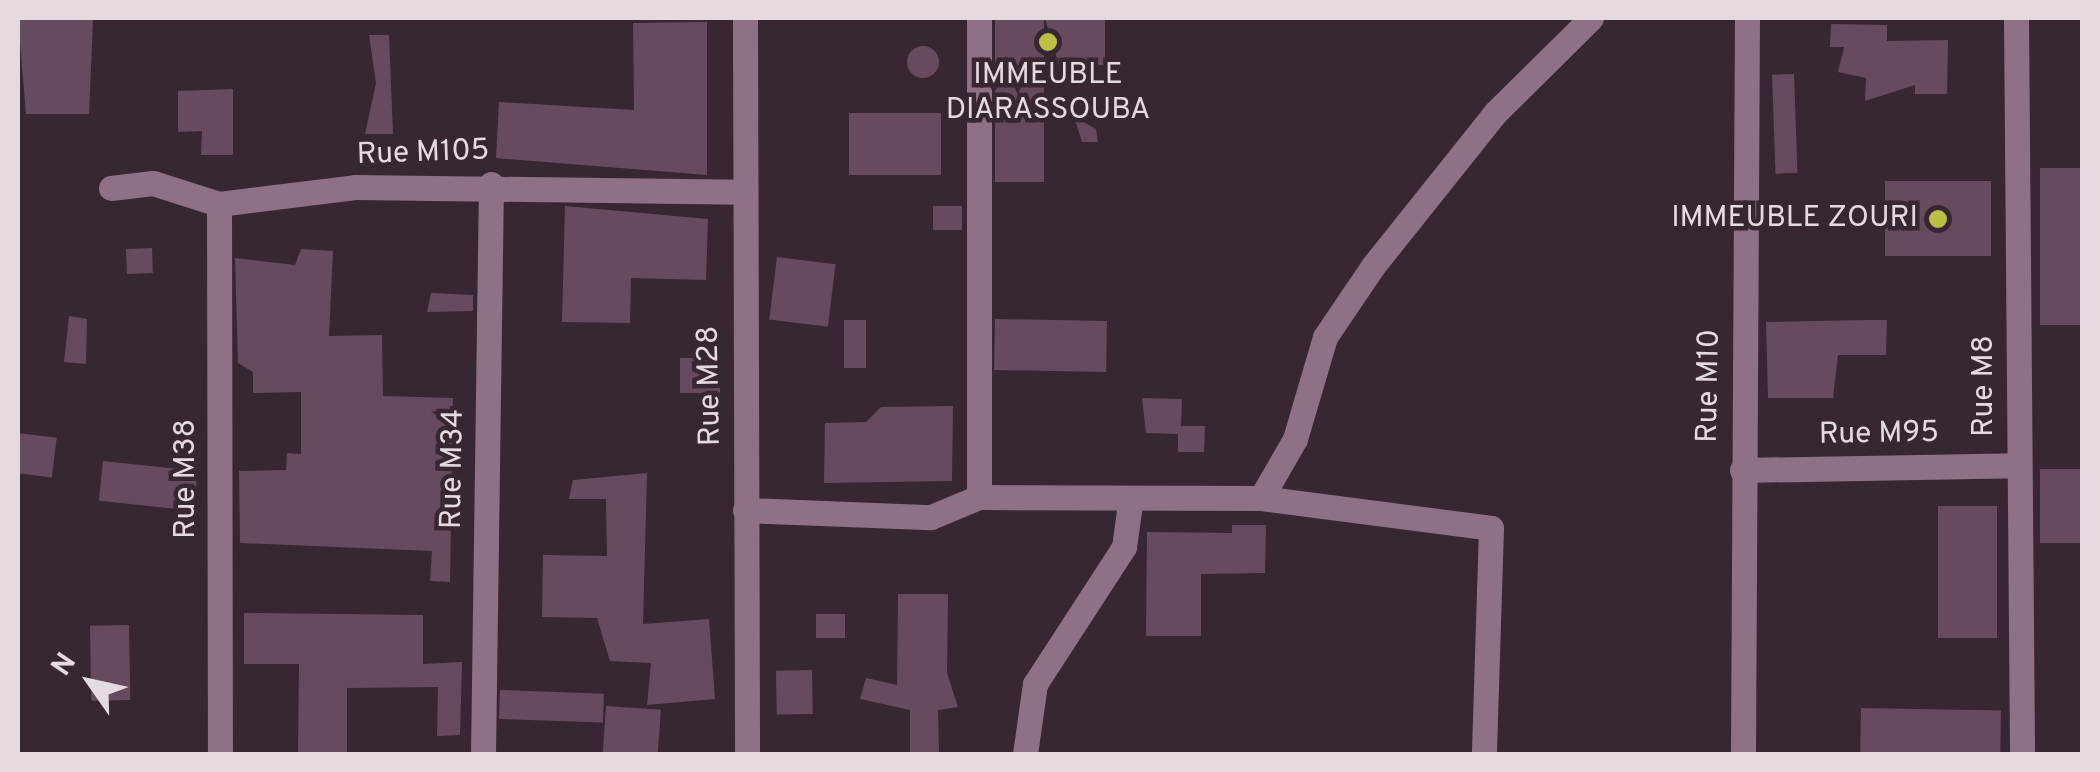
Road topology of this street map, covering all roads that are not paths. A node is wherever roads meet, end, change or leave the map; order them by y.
1 (745, 18) edge
2 (979, 18) edge
3 (1591, 18) edge
4 (1747, 18) edge
5 (2016, 18) edge
6 (491, 184) junction
7 (111, 188) dead end
8 (742, 192) junction
9 (219, 204) junction
10 (2018, 465) junction
11 (1742, 470) junction
12 (979, 497) junction
13 (1261, 498) junction
14 (1130, 504) junction
15 (745, 510) junction
16 (220, 754) edge
17 (483, 754) edge
18 (747, 754) edge
19 (1025, 754) edge
20 (1484, 754) edge
21 (1744, 754) edge
22 (2022, 754) edge

1 - 8 street, Rue M28
2 - 12 street
3 - 13 street
4 - 11 street, Rue M10
5 - 10 street, Rue M8
6 - 8 street, Rue M105
6 - 9 street, Rue M105
6 - 17 street, Rue M34
7 - 9 street, Rue M105
8 - 15 street, Rue M28
9 - 16 street, Rue M38
10 - 11 street, Rue M95
10 - 22 street, Rue M8
11 - 21 street, Rue M10
12 - 14 street
12 - 15 street
13 - 14 street
13 - 20 street
14 - 19 street
15 - 18 street, Rue M28

